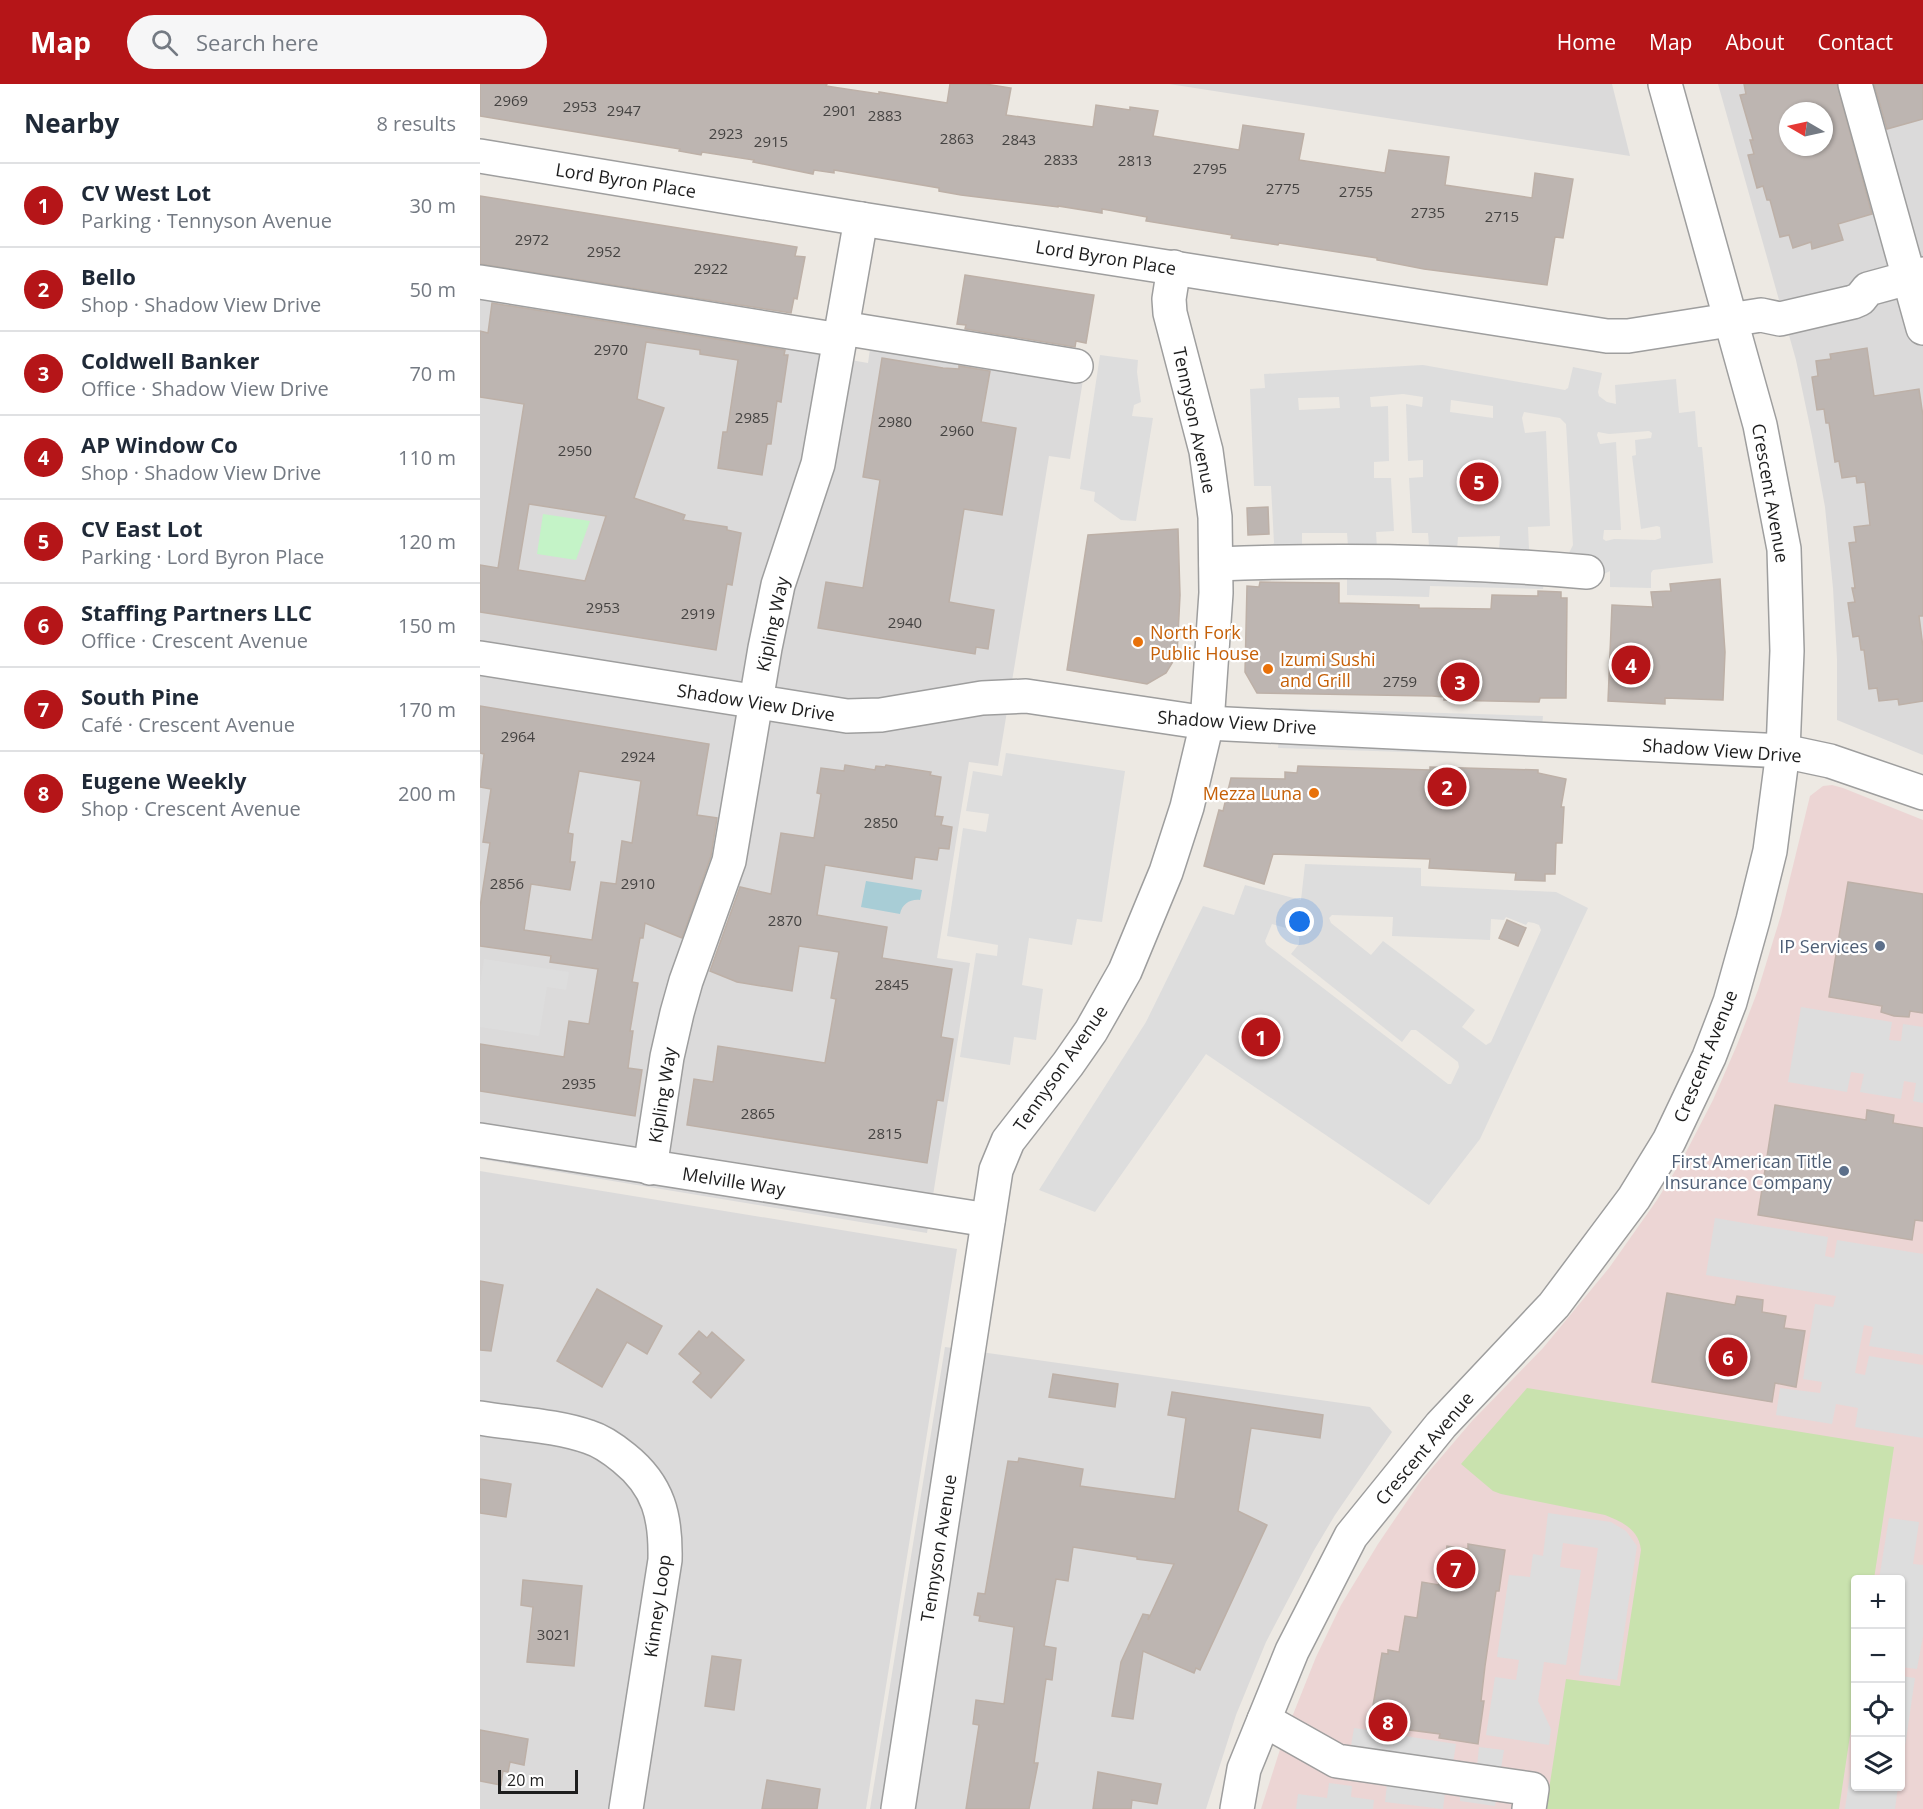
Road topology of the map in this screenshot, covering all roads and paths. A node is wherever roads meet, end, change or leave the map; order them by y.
1 (1665, 84) edge
2 (1855, 84) edge
3 (480, 156) edge
4 (861, 219) junction
5 (1174, 267) junction
6 (1916, 275) edge
7 (480, 282) edge
8 (1747, 318) junction
9 (1923, 327) edge
10 (841, 334) junction
11 (1076, 366) dead end
12 (1216, 564) junction
13 (1587, 572) dead end
14 (480, 658) edge
15 (756, 702) junction
16 (1207, 723) junction
17 (1783, 751) junction
18 (1923, 793) edge
19 (480, 1140) edge
20 (650, 1168) junction
21 (988, 1220) junction
22 (480, 1418) edge
23 (1264, 1720) junction
24 (1482, 1796) edge
25 (626, 1809) edge
26 (898, 1809) edge
27 (1237, 1809) edge
28 (1529, 1809) edge

1 - 8 street, Crescent Avenue
2 - 6 street
3 - 4 street, Lord Byron Place
4 - 5 street, Lord Byron Place
4 - 10 street, Kipling Way
5 - 8 street, Lord Byron Place
5 - 12 street, Tennyson Avenue
6 - 8 street
6 - 9 street
7 - 10 street
8 - 17 street, Crescent Avenue
10 - 11 street
10 - 15 street, Kipling Way
12 - 13 street
12 - 16 street, Tennyson Avenue
14 - 15 street, Shadow View Drive
15 - 16 street, Shadow View Drive
15 - 20 street, Kipling Way
16 - 17 street, Shadow View Drive
16 - 21 street, Tennyson Avenue
17 - 18 street, Shadow View Drive
17 - 23 street, Crescent Avenue
19 - 20 street, Melville Way
20 - 21 street, Melville Way
21 - 26 street, Tennyson Avenue
22 - 25 street, Kinney Loop
23 - 24 street
23 - 27 street, Crescent Avenue
24 - 28 street

